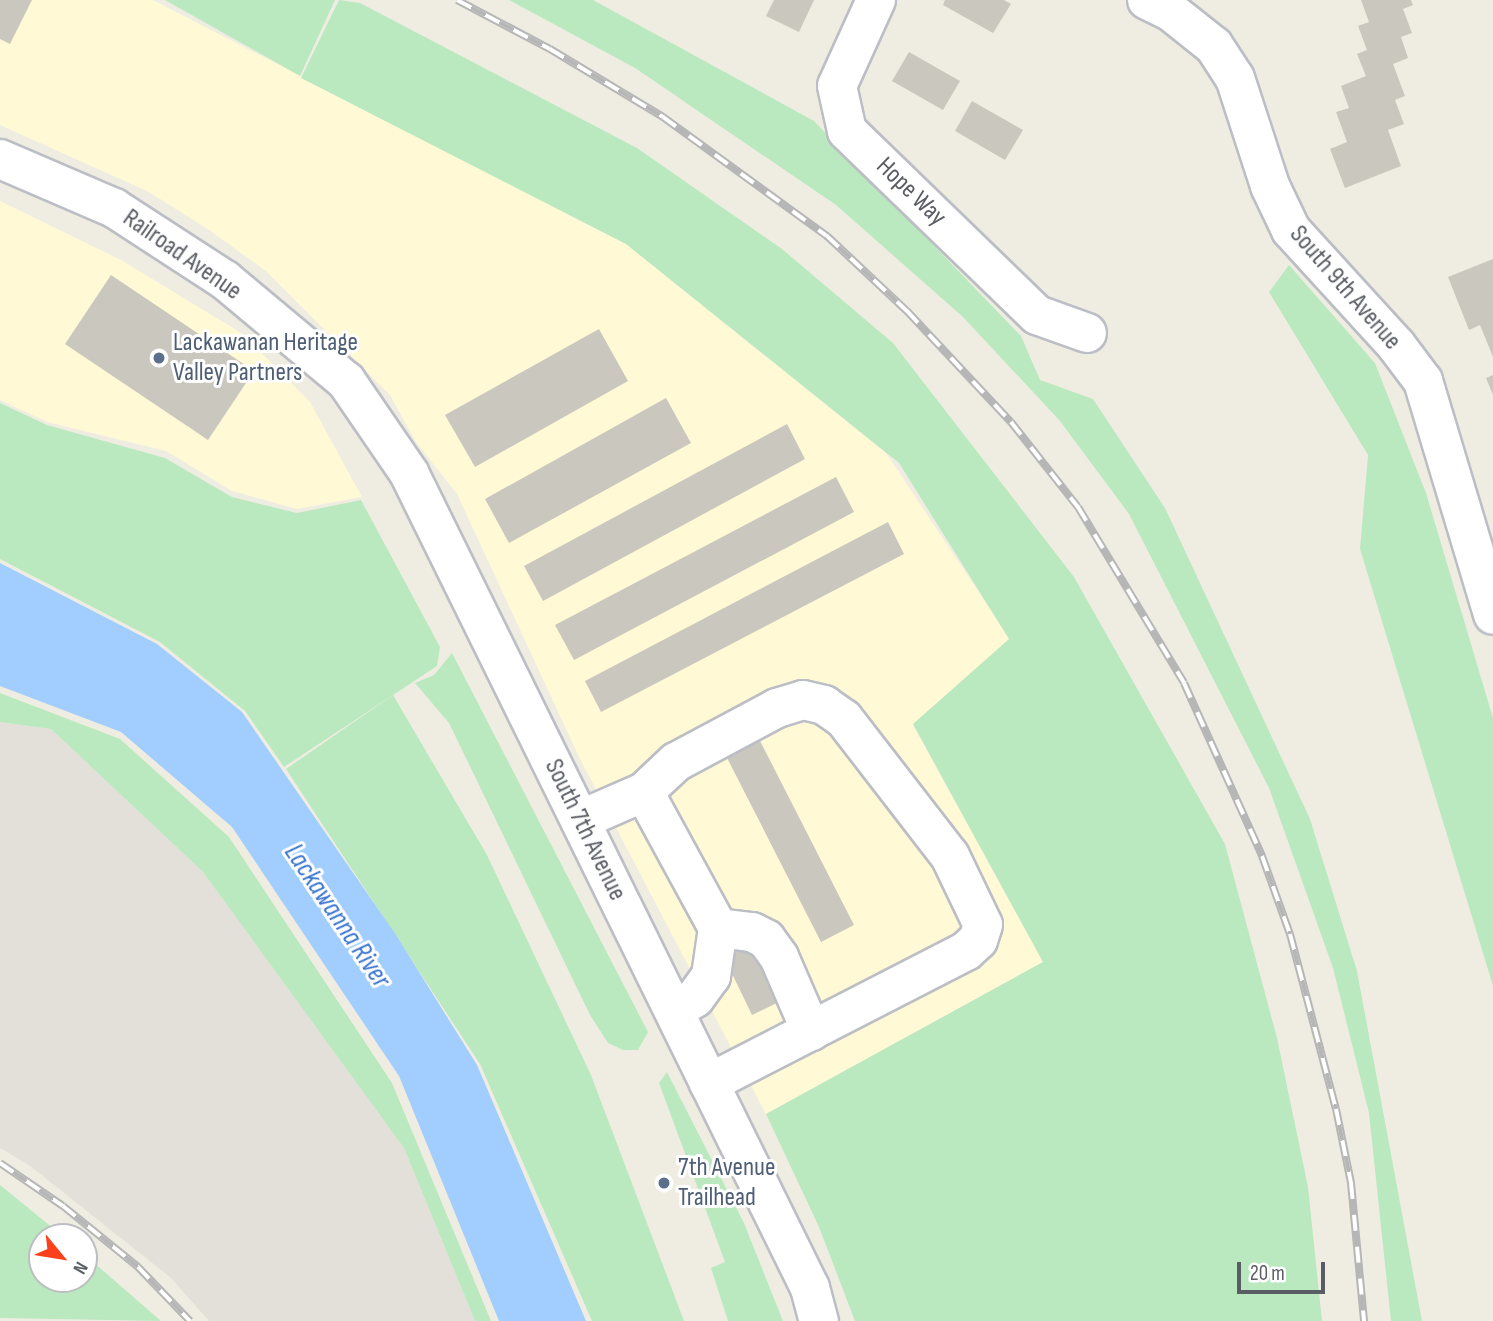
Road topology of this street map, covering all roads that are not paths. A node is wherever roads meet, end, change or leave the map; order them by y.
1 (876, 0) edge
2 (1159, 5) edge
3 (0, 159) edge
4 (1087, 333) dead end
5 (346, 381) joint
6 (1493, 615) edge
7 (644, 792) junction
8 (580, 820) junction
9 (718, 928) junction
10 (674, 1010) junction
11 (811, 1031) junction
12 (709, 1083) junction
13 (815, 1304) edge

1 - 4 street, Hope Way
2 - 6 street, South 9th Avenue
3 - 5 street, Railroad Avenue
5 - 8 street, South 7th Avenue
7 - 8 street
7 - 9 street
7 - 11 street
8 - 10 street, South 7th Avenue
9 - 10 street
9 - 11 street
10 - 12 street, South 7th Avenue
11 - 12 street
12 - 13 street, South 7th Avenue

